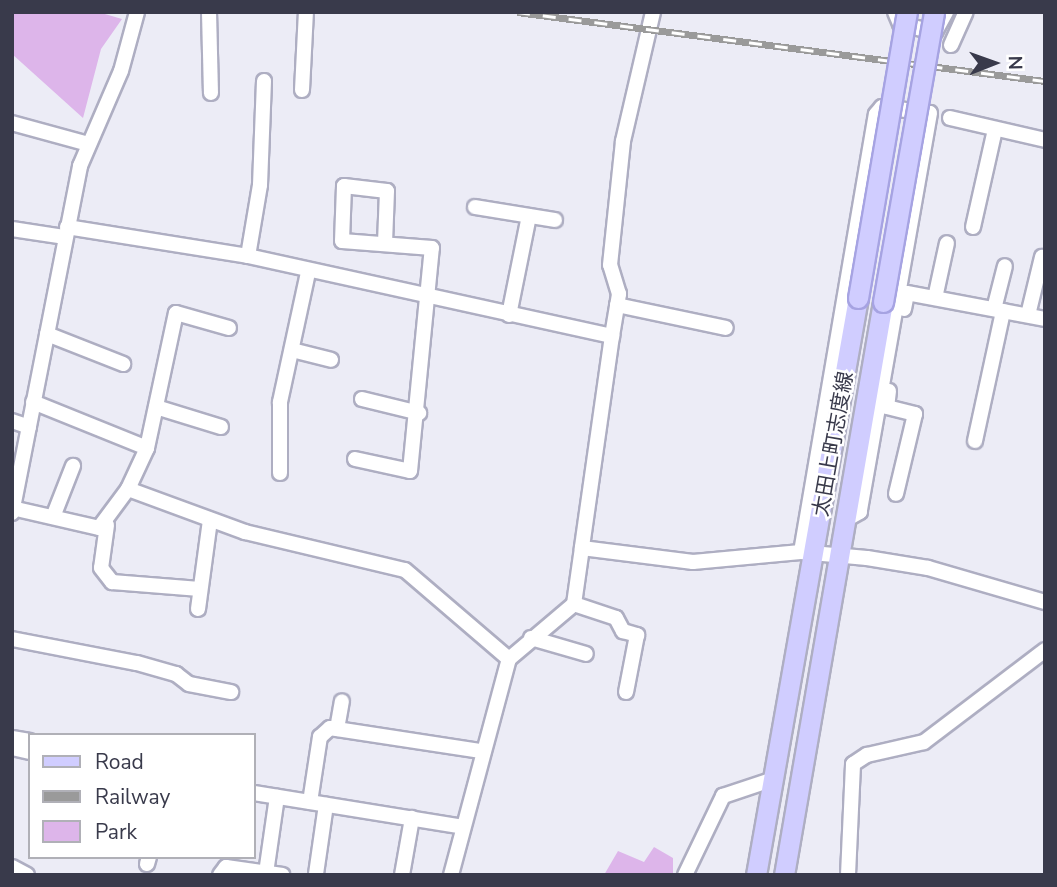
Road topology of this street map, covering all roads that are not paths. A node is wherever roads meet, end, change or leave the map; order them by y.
1 (137, 12) edge
2 (209, 12) edge
3 (306, 12) edge
4 (653, 12) edge
5 (895, 12) edge
6 (907, 12) edge
7 (934, 12) edge
8 (946, 12) edge
9 (966, 12) edge
10 (951, 46) dead end
11 (264, 80) dead end
12 (302, 90) dead end
13 (211, 93) dead end
14 (950, 118) dead end
15 (12, 123) edge
16 (995, 129) junction
17 (1045, 140) edge
18 (88, 144) junction
19 (475, 207) dead end
20 (529, 216) junction
21 (555, 220) dead end
22 (973, 227) dead end
23 (12, 229) edge
24 (66, 232) junction
25 (385, 242) junction
26 (947, 243) dead end
27 (248, 257) junction
28 (1042, 257) dead end
29 (1005, 266) dead end
30 (308, 272) junction
31 (429, 298) junction
32 (935, 298) junction
33 (617, 305) junction
34 (999, 310) junction
35 (509, 315) junction
36 (1028, 315) junction
37 (1045, 320) edge
38 (229, 328) dead end
39 (726, 328) dead end
40 (47, 334) junction
41 (612, 336) junction
42 (296, 351) junction
43 (331, 360) dead end
44 (123, 364) dead end
45 (362, 400) dead end
46 (33, 402) junction
47 (156, 407) junction
48 (419, 413) junction
49 (12, 421) edge
50 (29, 427) junction
51 (221, 427) dead end
52 (975, 441) dead end
53 (147, 448) junction
54 (355, 459) dead end
55 (17, 466) edge
56 (73, 466) dead end
57 (280, 473) dead end
58 (128, 489) junction
59 (896, 494) dead end
60 (13, 509) edge
61 (53, 517) junction
62 (210, 520) junction
63 (844, 521) junction
64 (107, 525) junction
65 (582, 548) junction
66 (808, 553) junction
67 (838, 556) junction
68 (200, 589) junction
69 (1045, 602) edge
70 (574, 604) junction
71 (198, 610) dead end
72 (531, 638) junction
73 (12, 639) edge
74 (1045, 650) edge
75 (586, 654) dead end
76 (509, 659) junction
77 (230, 692) dead end
78 (626, 692) dead end
79 (342, 701) dead end
80 (337, 729) junction
81 (481, 751) junction
82 (774, 779) junction
83 (256, 793) edge
84 (277, 797) junction
85 (310, 802) junction
86 (326, 804) junction
87 (412, 818) junction
88 (463, 827) junction
89 (12, 867) edge
90 (266, 873) junction
91 (316, 874) edge
92 (27, 875) edge
93 (220, 875) edge
94 (282, 875) edge
95 (402, 875) edge
96 (451, 875) edge
97 (685, 875) edge
98 (756, 875) edge
99 (784, 875) edge
100 (848, 875) edge

1 - 18 street
2 - 13 street
3 - 12 street
4 - 33 street
5 - 8 street
6 - 66 main road, 太田上町志度線, bridge
7 - 63 main road, 太田上町志度線, bridge
9 - 10 street
11 - 27 street
14 - 16 street
15 - 18 street
16 - 17 street
16 - 22 street
18 - 24 street
19 - 20 street
20 - 21 street
20 - 35 street
23 - 24 street
24 - 27 street
24 - 40 street
25 - 25 street
25 - 31 street
26 - 32 street
27 - 30 street
28 - 36 street
29 - 34 street
30 - 31 street
30 - 42 street
31 - 35 street
31 - 48 street
32 - 34 street
32 - 59 street
33 - 39 street
33 - 41 street
34 - 36 street
34 - 52 street
35 - 41 street
36 - 37 street
38 - 47 street
40 - 44 street
40 - 46 street
41 - 65 street
42 - 43 street
42 - 57 street
45 - 48 street
46 - 50 street
46 - 53 street
47 - 51 street
47 - 53 street
48 - 54 street
49 - 50 street
50 - 55 street
53 - 58 street
55 - 60 street
56 - 61 street
58 - 62 street
58 - 64 street
60 - 61 street
61 - 64 street
62 - 68 street
62 - 76 street
63 - 66 street
63 - 67 main road, 太田上町志度線
64 - 68 street
65 - 66 street
65 - 70 street
66 - 67 street
66 - 82 main road, 太田上町志度線
67 - 69 street
67 - 99 main road, 太田上町志度線
68 - 71 street
70 - 72 street
70 - 78 street
72 - 75 street
72 - 76 street
73 - 77 street
74 - 100 street
76 - 81 street
79 - 80 street
80 - 81 street
80 - 85 street
81 - 88 street
82 - 97 street
82 - 98 main road, 太田上町志度線
83 - 84 street
84 - 85 street
84 - 90 street
85 - 86 street
86 - 87 street
86 - 91 street
87 - 88 street
87 - 95 street
88 - 96 street
89 - 92 street
90 - 93 street
90 - 94 street

